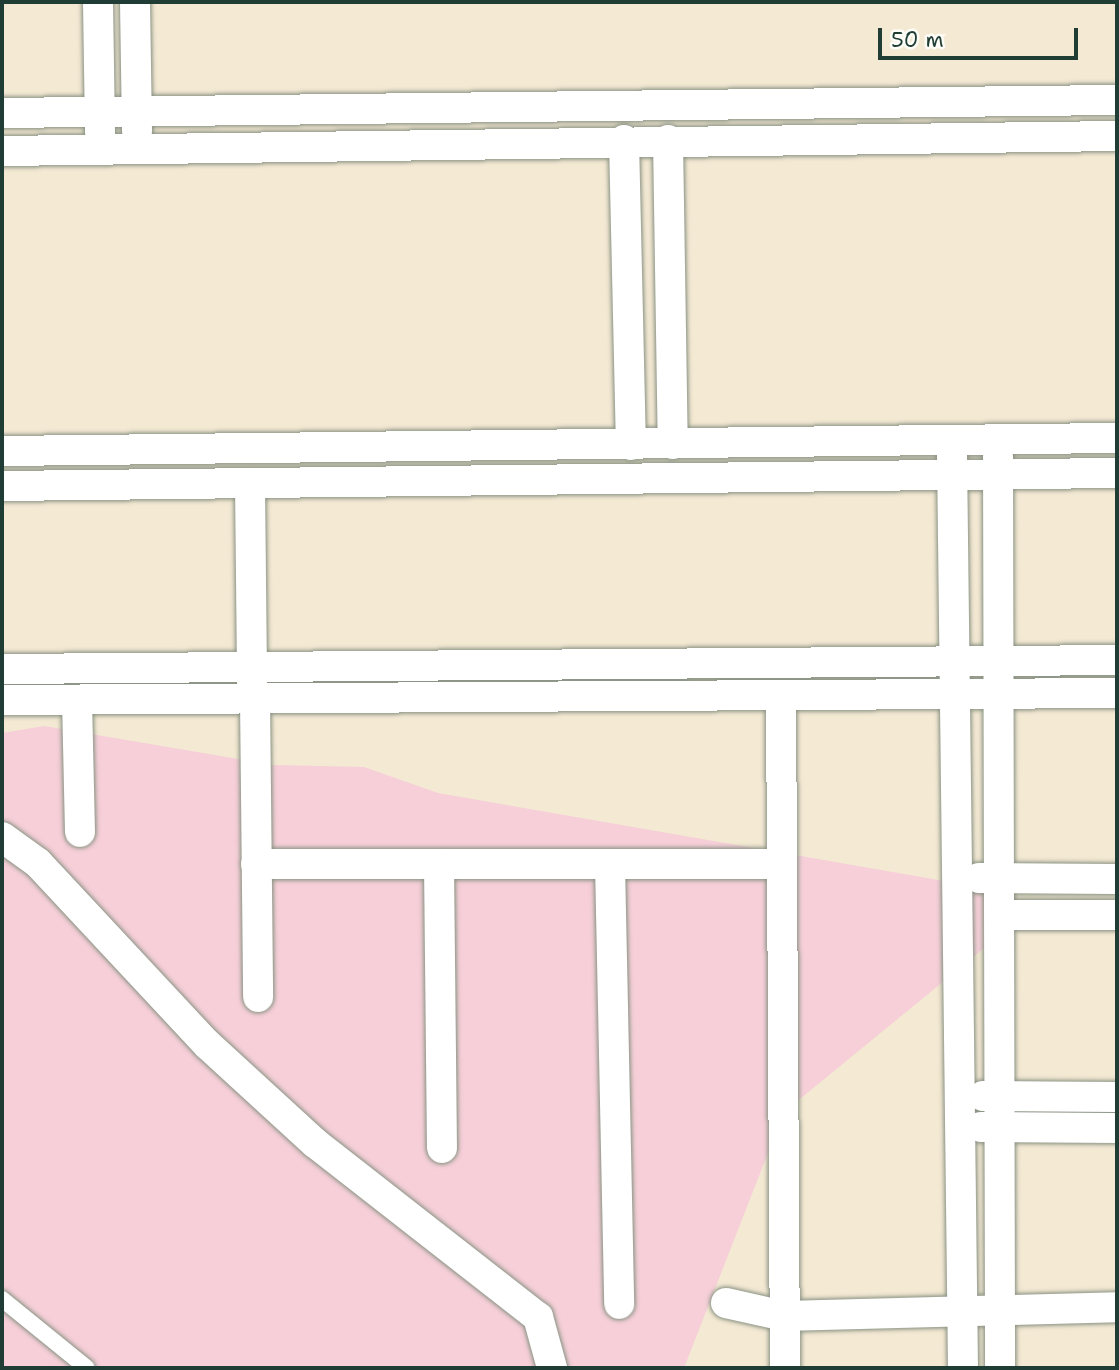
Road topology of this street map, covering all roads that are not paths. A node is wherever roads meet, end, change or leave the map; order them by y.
1 (98, 2) edge
2 (135, 2) edge
3 (1117, 100) edge
4 (136, 112) junction
5 (2, 113) edge
6 (101, 113) junction
7 (1117, 136) edge
8 (624, 140) junction
9 (668, 140) junction
10 (139, 150) junction
11 (2, 151) edge
12 (100, 151) junction
13 (653, 356) dead end
14 (630, 381) junction
15 (1117, 438) edge
16 (952, 439) junction
17 (997, 439) junction
18 (673, 444) junction
19 (631, 445) junction
20 (2, 451) edge
21 (1117, 473) edge
22 (953, 475) junction
23 (999, 475) junction
24 (250, 483) junction
25 (2, 486) edge
26 (1117, 660) edge
27 (954, 661) junction
28 (998, 661) junction
29 (253, 668) junction
30 (2, 669) edge
31 (1117, 693) edge
32 (998, 694) junction
33 (955, 695) junction
34 (780, 696) junction
35 (253, 699) junction
36 (2, 700) edge
37 (77, 700) junction
38 (80, 832) dead end
39 (2, 837) edge
40 (256, 864) junction
41 (439, 864) junction
42 (610, 864) junction
43 (782, 864) junction
44 (958, 877) junction
45 (999, 880) junction
46 (1117, 880) edge
47 (1000, 915) junction
48 (1117, 915) edge
49 (258, 997) dead end
50 (961, 1096) junction
51 (1001, 1097) junction
52 (1117, 1097) edge
53 (1000, 1127) junction
54 (961, 1128) junction
55 (1117, 1128) edge
56 (442, 1148) dead end
57 (2, 1299) edge
58 (726, 1303) dead end
59 (619, 1304) dead end
60 (1117, 1307) edge
61 (1000, 1308) junction
62 (962, 1309) junction
63 (784, 1316) junction
64 (87, 1368) edge
65 (552, 1368) edge
66 (785, 1368) edge
67 (963, 1368) edge
68 (1000, 1368) edge

1 - 6 street
2 - 4 street
3 - 4 street
4 - 6 street
4 - 10 street
5 - 6 street
6 - 12 street
7 - 9 street
8 - 9 street
8 - 10 street
8 - 14 street
9 - 18 street
10 - 12 street
11 - 12 street
13 - 14 street
14 - 19 street
15 - 17 street
16 - 17 street
16 - 18 street
16 - 22 street
17 - 23 street
18 - 19 street
19 - 20 street
21 - 23 street
22 - 23 street
22 - 24 street
22 - 27 street
23 - 28 street
24 - 25 street
24 - 29 street
26 - 28 street
27 - 28 street
27 - 29 street
27 - 33 street
28 - 32 street
29 - 30 street
29 - 35 street
31 - 32 street
32 - 33 street
32 - 45 street
33 - 34 street
33 - 44 street
34 - 35 street
34 - 43 street
35 - 37 street
35 - 40 street
36 - 37 street
37 - 38 street
39 - 65 street
40 - 41 street
40 - 49 street
41 - 42 street
41 - 56 street
42 - 43 street
42 - 59 street
43 - 63 street
44 - 45 street
44 - 50 street
45 - 46 street
45 - 47 street
47 - 48 street
47 - 51 street
50 - 51 street
50 - 54 street
51 - 52 street
51 - 53 street
53 - 54 street
53 - 55 street
53 - 61 street
54 - 62 street
57 - 64 lane
58 - 63 street
60 - 61 street
61 - 62 street
61 - 68 street
62 - 63 street
62 - 67 street
63 - 66 street

